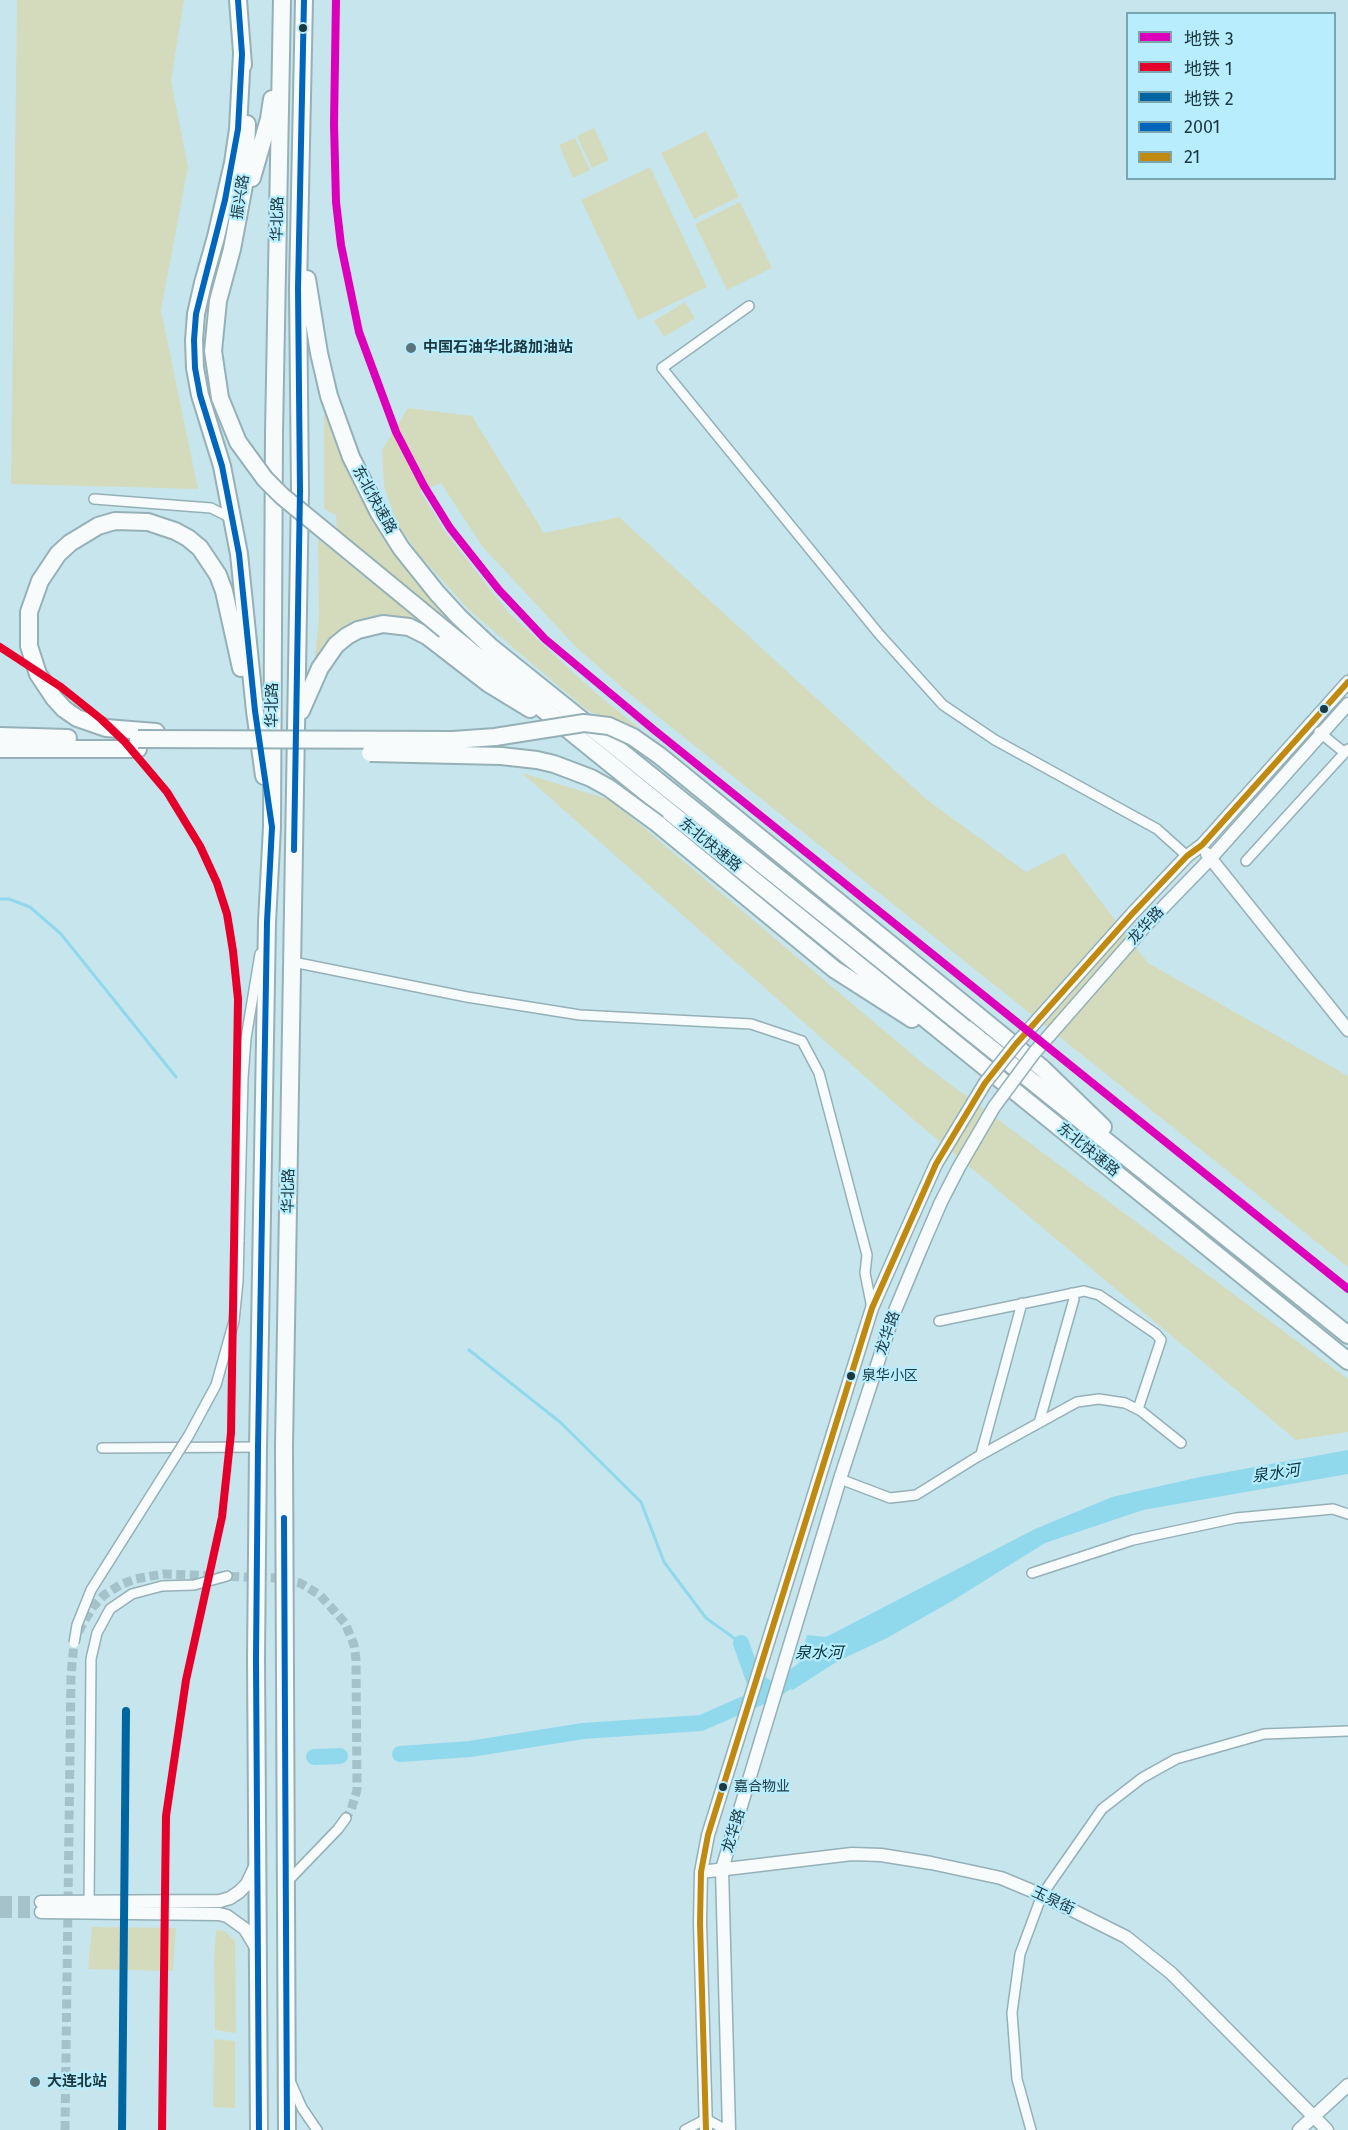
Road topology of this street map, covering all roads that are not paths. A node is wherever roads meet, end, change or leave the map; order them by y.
1 (237, 0) edge
2 (282, 0) edge
3 (304, 0) edge
4 (282, 33) junction
5 (242, 54) junction
6 (300, 195) junction
7 (232, 249) junction
8 (749, 306) dead end
9 (94, 499) dead end
10 (233, 520) junction
11 (1348, 682) edge
12 (1348, 704) edge
13 (255, 711) junction
14 (1312, 723) junction
15 (561, 724) junction
16 (1321, 735) junction
17 (0, 736) edge
18 (296, 736) junction
19 (138, 740) junction
20 (0, 749) edge
21 (1346, 751) edge
22 (272, 827) junction
23 (1202, 845) junction
24 (1187, 856) junction
25 (1211, 858) junction
26 (1246, 861) dead end
27 (267, 922) junction
28 (293, 962) junction
29 (1348, 1030) edge
30 (963, 1049) junction
31 (1144, 1171) junction
32 (1072, 1293) junction
33 (1022, 1303) junction
34 (872, 1308) junction
35 (939, 1321) dead end
36 (1348, 1335) edge
37 (1348, 1361) edge
38 (1138, 1409) junction
39 (1039, 1423) junction
40 (1181, 1443) dead end
41 (258, 1447) junction
42 (102, 1448) dead end
43 (981, 1454) junction
44 (840, 1479) junction
45 (1348, 1514) edge
46 (1032, 1573) dead end
47 (227, 1576) dead end
48 (74, 1643) dead end
49 (1348, 1731) edge
50 (346, 1818) tunnel mouth
51 (257, 1860) junction
52 (722, 1869) junction
53 (701, 1872) junction
54 (285, 1884) junction
55 (1042, 1895) junction
56 (41, 1907) tunnel mouth
57 (89, 1907) junction
58 (258, 1949) junction
59 (287, 2073) junction
60 (1348, 2085) edge
61 (1314, 2115) junction
62 (706, 2124) edge
63 (259, 2130) edge
64 (287, 2130) edge
65 (318, 2130) edge
66 (685, 2130) edge
67 (727, 2130) edge
68 (1031, 2130) edge
69 (1299, 2130) edge
70 (1327, 2130) edge

1 - 5 highway, 振兴路
2 - 4 highway, 华北路
3 - 6 highway, 华北路
4 - 7 highway
4 - 22 highway, 华北路
5 - 7 highway, 振兴路
5 - 10 highway
6 - 18 highway, 华北路
6 - 31 highway, 东北快速路
7 - 15 highway, 东北快速路, bridge
8 - 24 street
9 - 10 street
10 - 13 highway
11 - 14 street, 龙华路
12 - 16 street, 龙华路
13 - 19 highway
13 - 22 highway
14 - 16 street
14 - 23 street, 龙华路
15 - 18 highway
15 - 30 highway, 东北快速路
16 - 21 street
16 - 25 street, 龙华路
17 - 19 highway
18 - 28 highway, 华北路
19 - 20 highway
19 - 30 highway, bridge
19 - 31 highway, bridge
21 - 26 street
22 - 27 highway, 华北路
23 - 24 street, 龙华路
23 - 25 street
24 - 34 street, 龙华路, bridge
25 - 29 street
25 - 44 street, 龙华路, bridge
27 - 41 highway, 华北路
27 - 48 street, bridge
28 - 34 street
28 - 54 highway, 华北路
30 - 37 highway, 东北快速路
31 - 36 highway, 东北快速路
32 - 33 street
32 - 38 street
32 - 39 street
33 - 35 street
33 - 43 street
34 - 53 street, 龙华路
38 - 39 street
38 - 40 street
39 - 43 street
41 - 42 street
41 - 51 highway, 华北路
43 - 44 street
44 - 52 street, 龙华路
45 - 46 street
47 - 57 street
49 - 55 street
50 - 54 street
51 - 57 street
51 - 58 highway, 华北路
52 - 53 street, 玉泉街
52 - 55 street, 玉泉街
52 - 67 street, 龙华路
53 - 62 street, 龙华路
54 - 59 highway, 华北路
55 - 61 street, 玉泉街
55 - 68 street
56 - 57 street
57 - 58 street
58 - 63 highway, 华北路
59 - 64 highway, 华北路
59 - 65 street
60 - 61 street
61 - 69 street
61 - 70 street, 玉泉街
62 - 66 street
62 - 67 street

